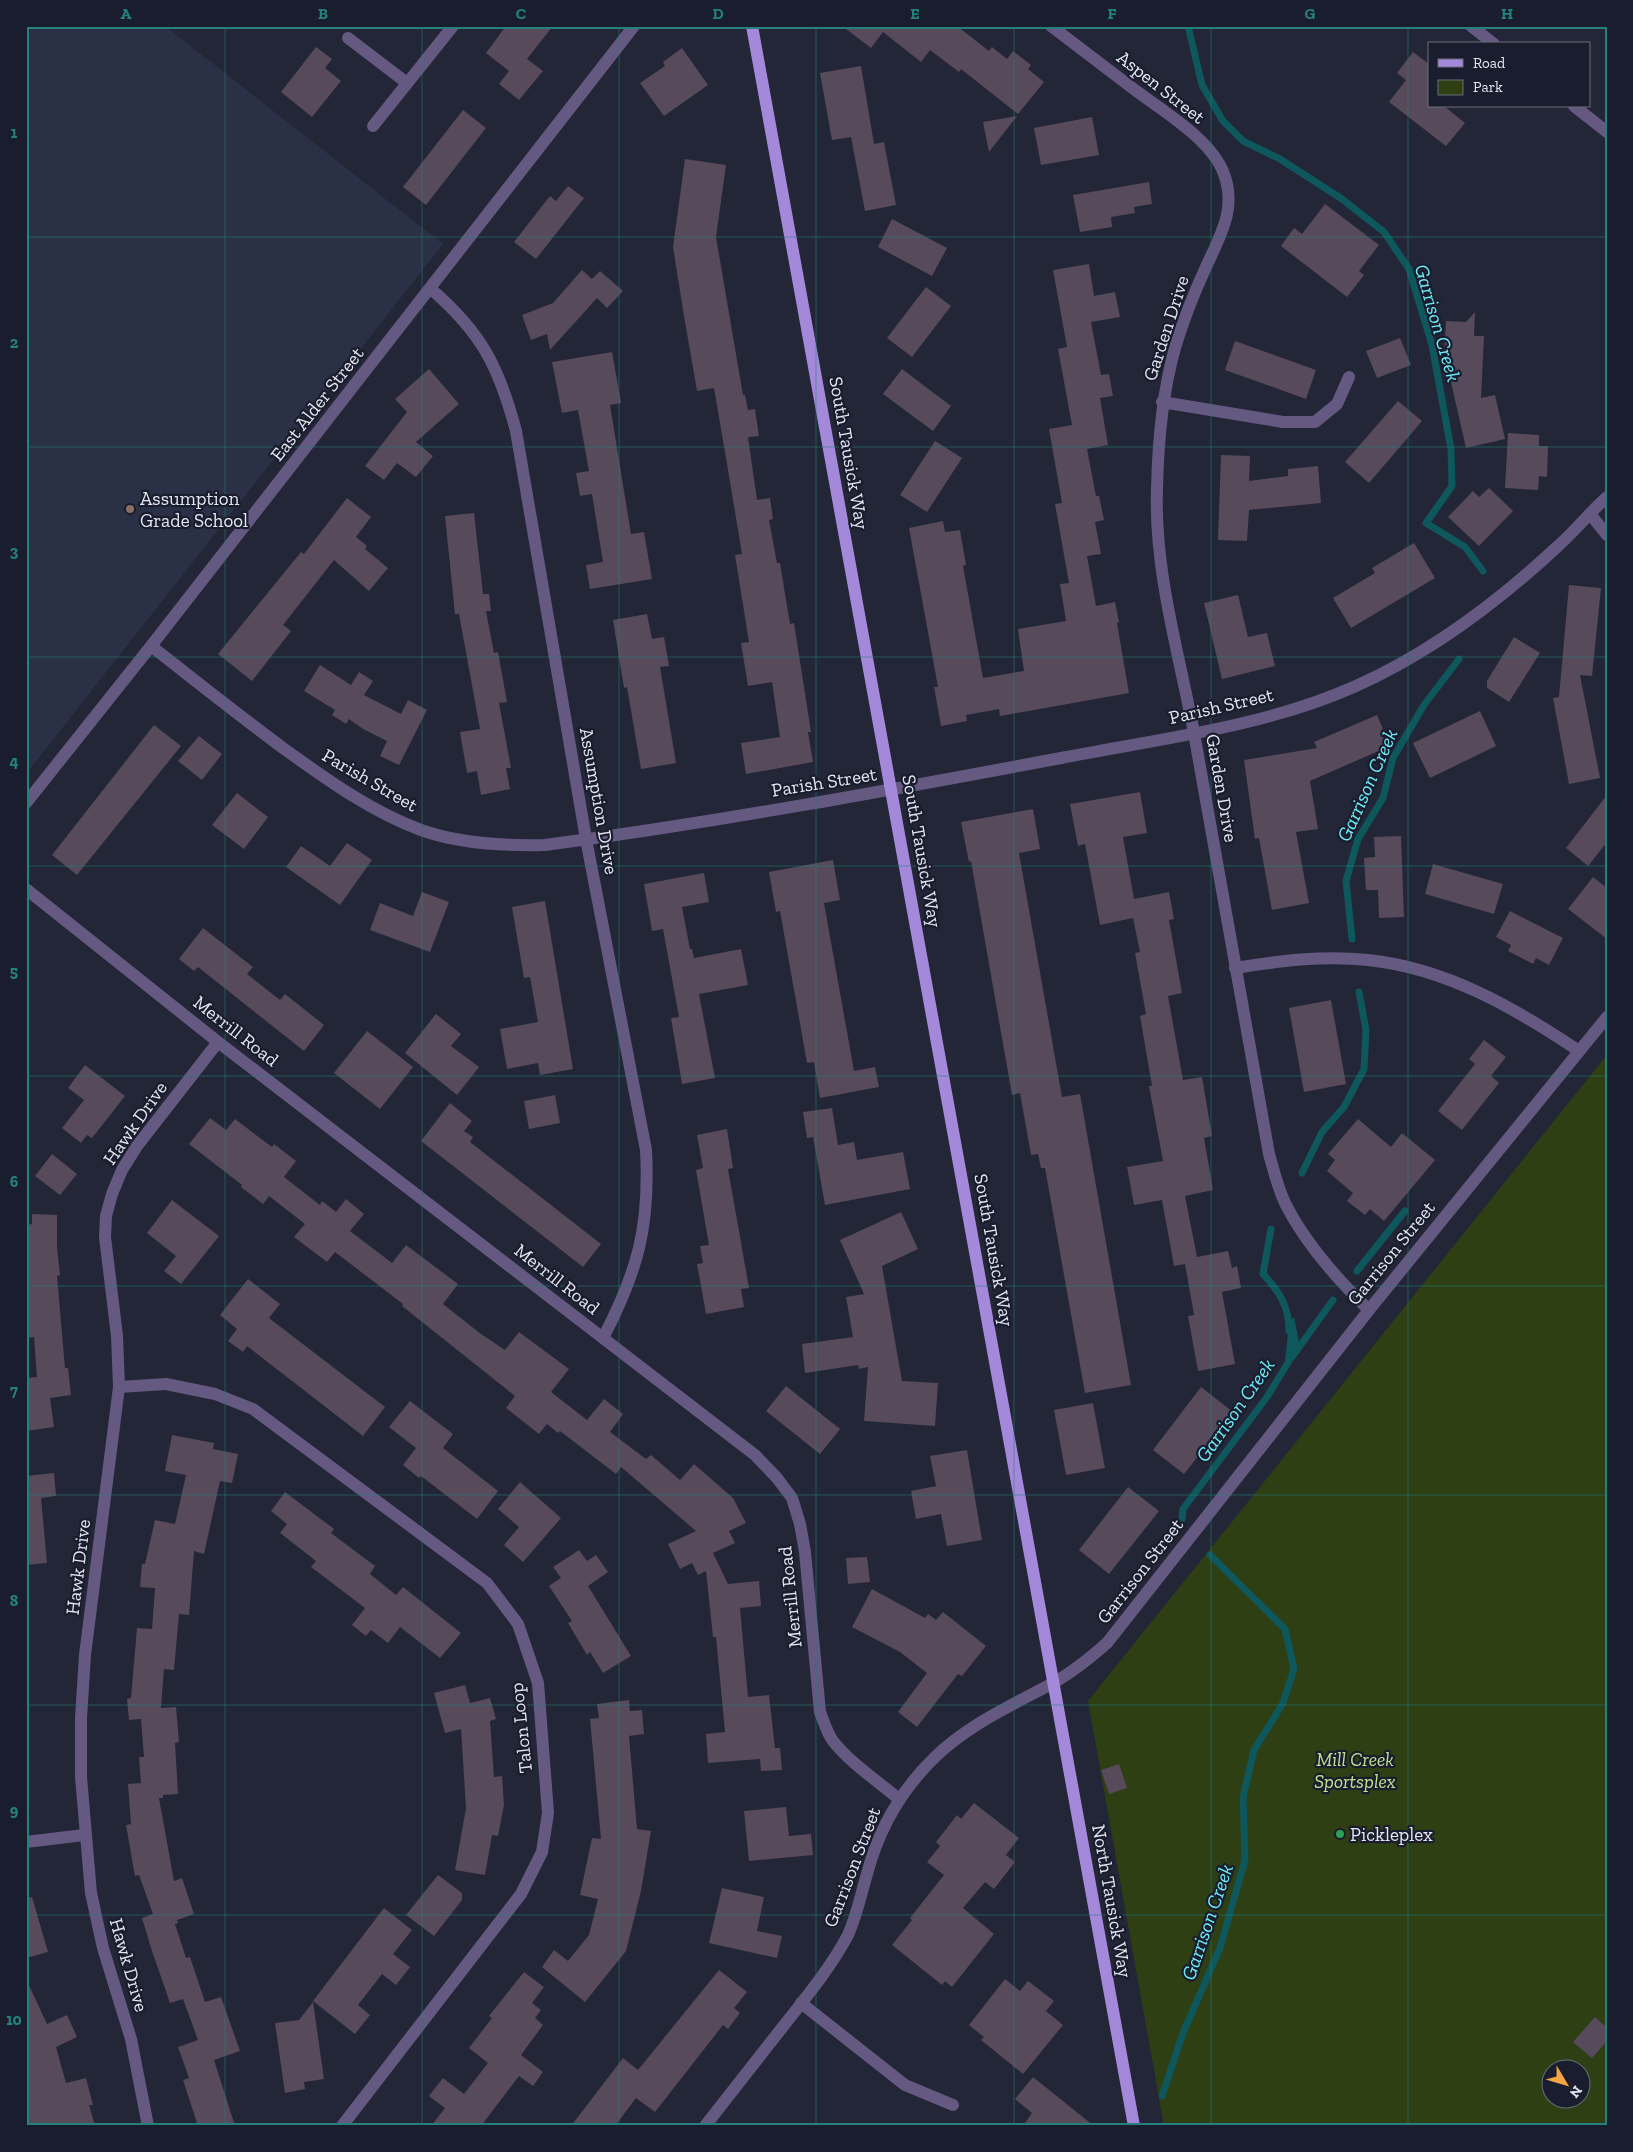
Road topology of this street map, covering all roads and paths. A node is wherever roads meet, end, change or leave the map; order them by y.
1 (452, 26) edge
2 (634, 26) edge
3 (752, 26) edge
4 (1051, 26) edge
5 (1471, 26) edge
6 (348, 38) dead end
7 (1491, 42) edge
8 (407, 83) junction
9 (1577, 108) edge
10 (373, 126) dead end
11 (1607, 132) edge
12 (1230, 191) joint
13 (431, 289) junction
14 (1349, 377) dead end
15 (1162, 402) junction
16 (1607, 497) edge
17 (1590, 514) junction
18 (1607, 535) edge
19 (151, 646) junction
20 (1194, 733) junction
21 (892, 790) junction
22 (26, 803) edge
23 (586, 839) junction
24 (26, 889) edge
25 (1235, 968) junction
26 (1607, 1017) edge
27 (218, 1042) junction
28 (1579, 1051) junction
29 (1369, 1310) junction
30 (603, 1338) junction
31 (119, 1386) junction
32 (1054, 1683) junction
33 (899, 1799) junction
34 (84, 1835) junction
35 (26, 1842) edge
36 (801, 2003) junction
37 (953, 2105) dead end
38 (148, 2126) edge
39 (342, 2126) edge
40 (705, 2126) edge
41 (1134, 2126) edge

1 - 8 street
2 - 13 street, East Alder Street
3 - 21 main road, South Tausick Way
4 - 12 street, Aspen Street
5 - 7 street
6 - 8 street
8 - 10 street
9 - 11 street
12 - 15 street, Garden Drive
13 - 19 street, East Alder Street
13 - 23 street, Assumption Drive
14 - 15 street
15 - 20 street, Garden Drive
16 - 17 street, Parish Street
17 - 18 street
17 - 20 street, Parish Street
19 - 22 street, East Alder Street
19 - 23 street, Parish Street
20 - 21 street, Parish Street
20 - 25 street, Garden Drive
21 - 23 street, Parish Street
21 - 32 main road, South Tausick Way
23 - 30 street, Assumption Drive
24 - 27 street, Merrill Road
25 - 28 street
25 - 29 street, Garden Drive
26 - 28 street, Garrison Street
27 - 30 street, Merrill Road
27 - 31 street, Hawk Drive
28 - 29 street, Garrison Street
29 - 32 street, Garrison Street
30 - 33 street, Merrill Road
31 - 34 street, Hawk Drive
31 - 39 street, Talon Loop
32 - 33 street, Garrison Street
32 - 41 main road, North Tausick Way
33 - 36 street, Garrison Street
34 - 35 street
34 - 38 street, Hawk Drive
36 - 37 street
36 - 40 street, Garrison Street

